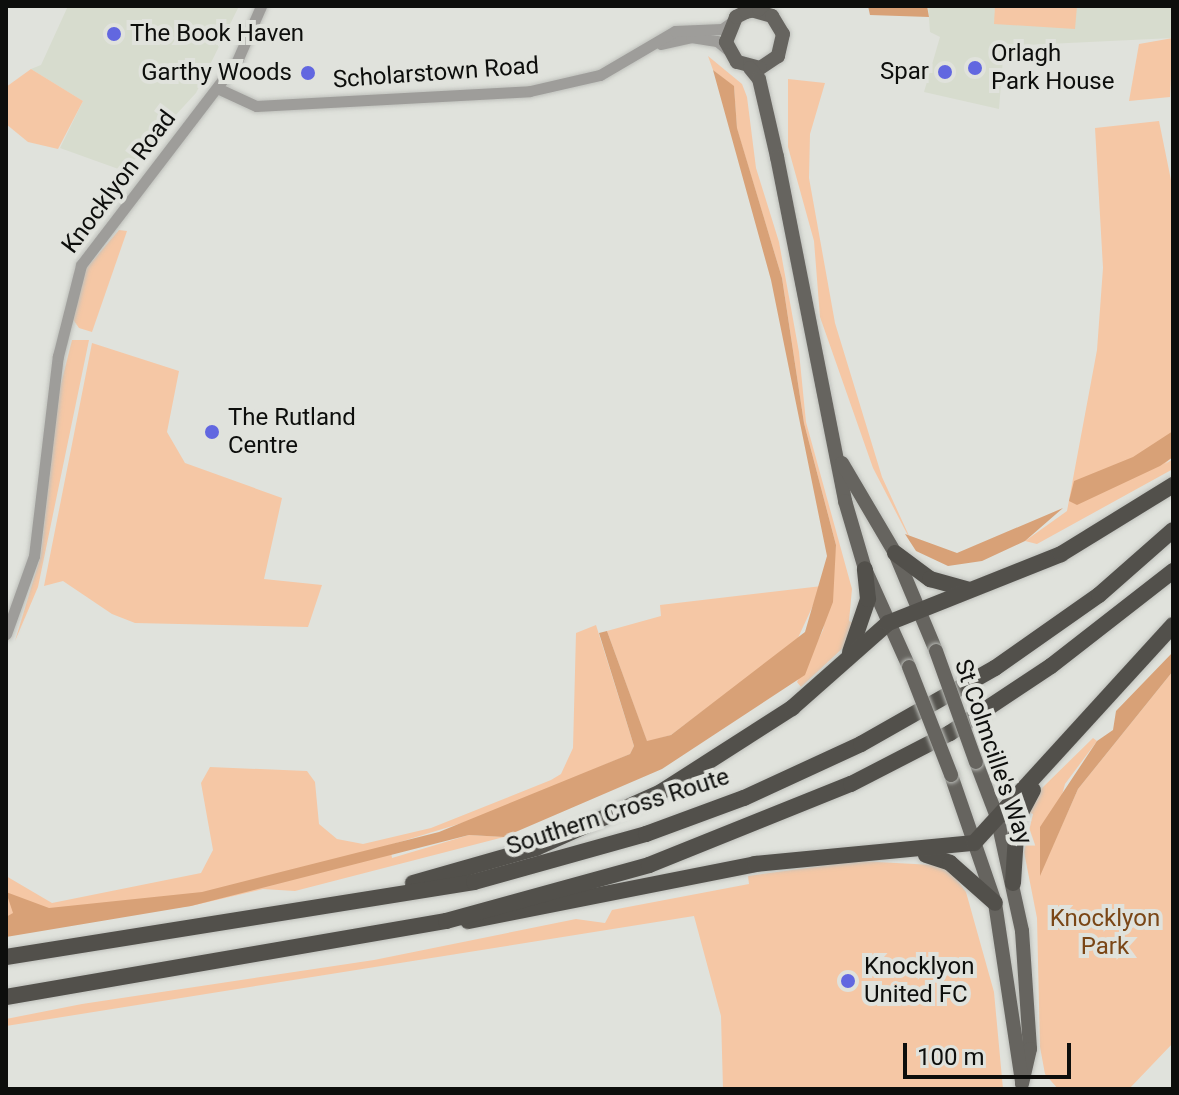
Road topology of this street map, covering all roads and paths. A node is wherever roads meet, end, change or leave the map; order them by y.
1 (261, 6) edge
2 (756, 8) edge
3 (776, 13) edge
4 (732, 22) junction
5 (653, 46) junction
6 (728, 50) junction
7 (774, 62) junction
8 (750, 68) junction
9 (217, 88) junction
10 (777, 157) junction
11 (838, 456) junction
12 (1173, 485) edge
13 (1173, 530) edge
14 (895, 553) junction
15 (865, 569) junction
16 (1173, 571) edge
17 (970, 590) junction
18 (920, 609) junction
19 (888, 623) junction
20 (1173, 625) edge
21 (6, 634) edge
22 (846, 661) junction
23 (1042, 774) junction
24 (997, 817) junction
25 (974, 843) junction
26 (913, 851) junction
27 (1013, 883) junction
28 (995, 903) junction
29 (335, 906) junction
30 (446, 921) junction
31 (6, 957) edge
32 (6, 997) edge
33 (1023, 1086) edge

1 - 9 street, Knocklyon Road
2 - 3 main road
2 - 4 main road
3 - 7 main road
4 - 5 street, Scholarstown Road
4 - 6 main road
5 - 6 street, Scholarstown Road
5 - 9 street, Scholarstown Road
6 - 8 main road
7 - 8 main road
7 - 10 main road, St Colmcille's Way
8 - 10 main road, St Colmcille's Way
9 - 21 street, Knocklyon Road
10 - 11 main road, St Colmcille's Way
11 - 14 main road, St Colmcille's Way
11 - 15 main road, St Colmcille's Way
12 - 17 highway
13 - 29 highway, Southern Cross Route
14 - 17 highway
14 - 18 main road, St Colmcille's Way
15 - 19 main road, St Colmcille's Way
15 - 22 highway
16 - 30 highway
17 - 18 highway
18 - 19 highway
18 - 24 main road, St Colmcille's Way, bridge
19 - 22 highway
19 - 25 main road, St Colmcille's Way, bridge
20 - 23 highway
22 - 29 highway
23 - 24 highway
23 - 27 highway
24 - 25 highway
24 - 27 main road, St Colmcille's Way
25 - 26 highway
25 - 28 main road, St Colmcille's Way
26 - 28 highway
26 - 30 highway
27 - 33 main road, St Colmcille's Way
28 - 33 main road, St Colmcille's Way
29 - 31 highway, Southern Cross Route
30 - 32 highway

